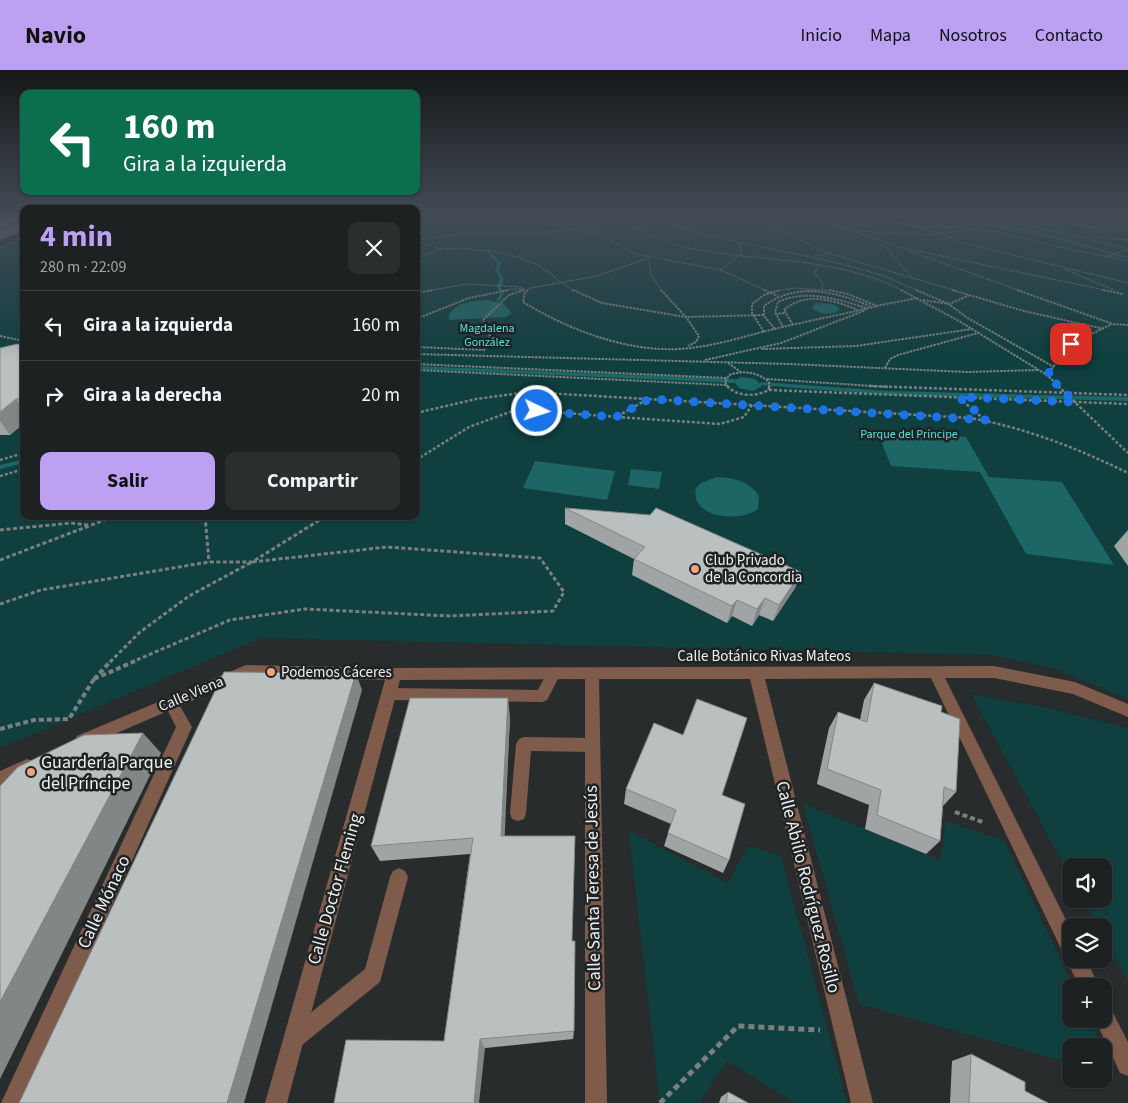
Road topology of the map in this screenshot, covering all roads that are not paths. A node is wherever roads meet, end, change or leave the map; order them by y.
1 (592, 672) junction
2 (756, 672) junction
3 (935, 672) junction
4 (554, 673) junction
5 (394, 674) junction
6 (389, 694) junction
7 (171, 702) junction
8 (1128, 711) edge
9 (591, 745) junction
10 (68, 748) edge
11 (38, 761) edge
12 (0, 779) edge
13 (518, 813) dead end
14 (399, 877) dead end
15 (1062, 932) edge
16 (1110, 1028) edge
17 (293, 1039) junction
18 (1128, 1065) edge
19 (12, 1103) edge
20 (276, 1103) edge
21 (596, 1103) edge
22 (862, 1103) edge

1 - 2 street, Calle Botánico Rivas Mateos
1 - 4 street, Calle Botánico Rivas Mateos
1 - 9 street, Calle Santa Teresa de Jesús
2 - 3 street, Calle Botánico Rivas Mateos
2 - 22 street, Calle Abilio Rodríguez Rosillo
3 - 8 street, Calle Botánico Rivas Mateos
3 - 15 street
4 - 5 street, Calle Botánico Rivas Mateos
4 - 6 street
5 - 6 street, Calle Doctor Fleming
5 - 7 street, Calle Viena
6 - 17 street, Calle Doctor Fleming
7 - 10 street, Calle Viena
7 - 19 street, Calle Mónaco
9 - 13 street
9 - 21 street, Calle Santa Teresa de Jesús
11 - 12 street
14 - 17 street
16 - 18 street
17 - 20 street, Calle Doctor Fleming

